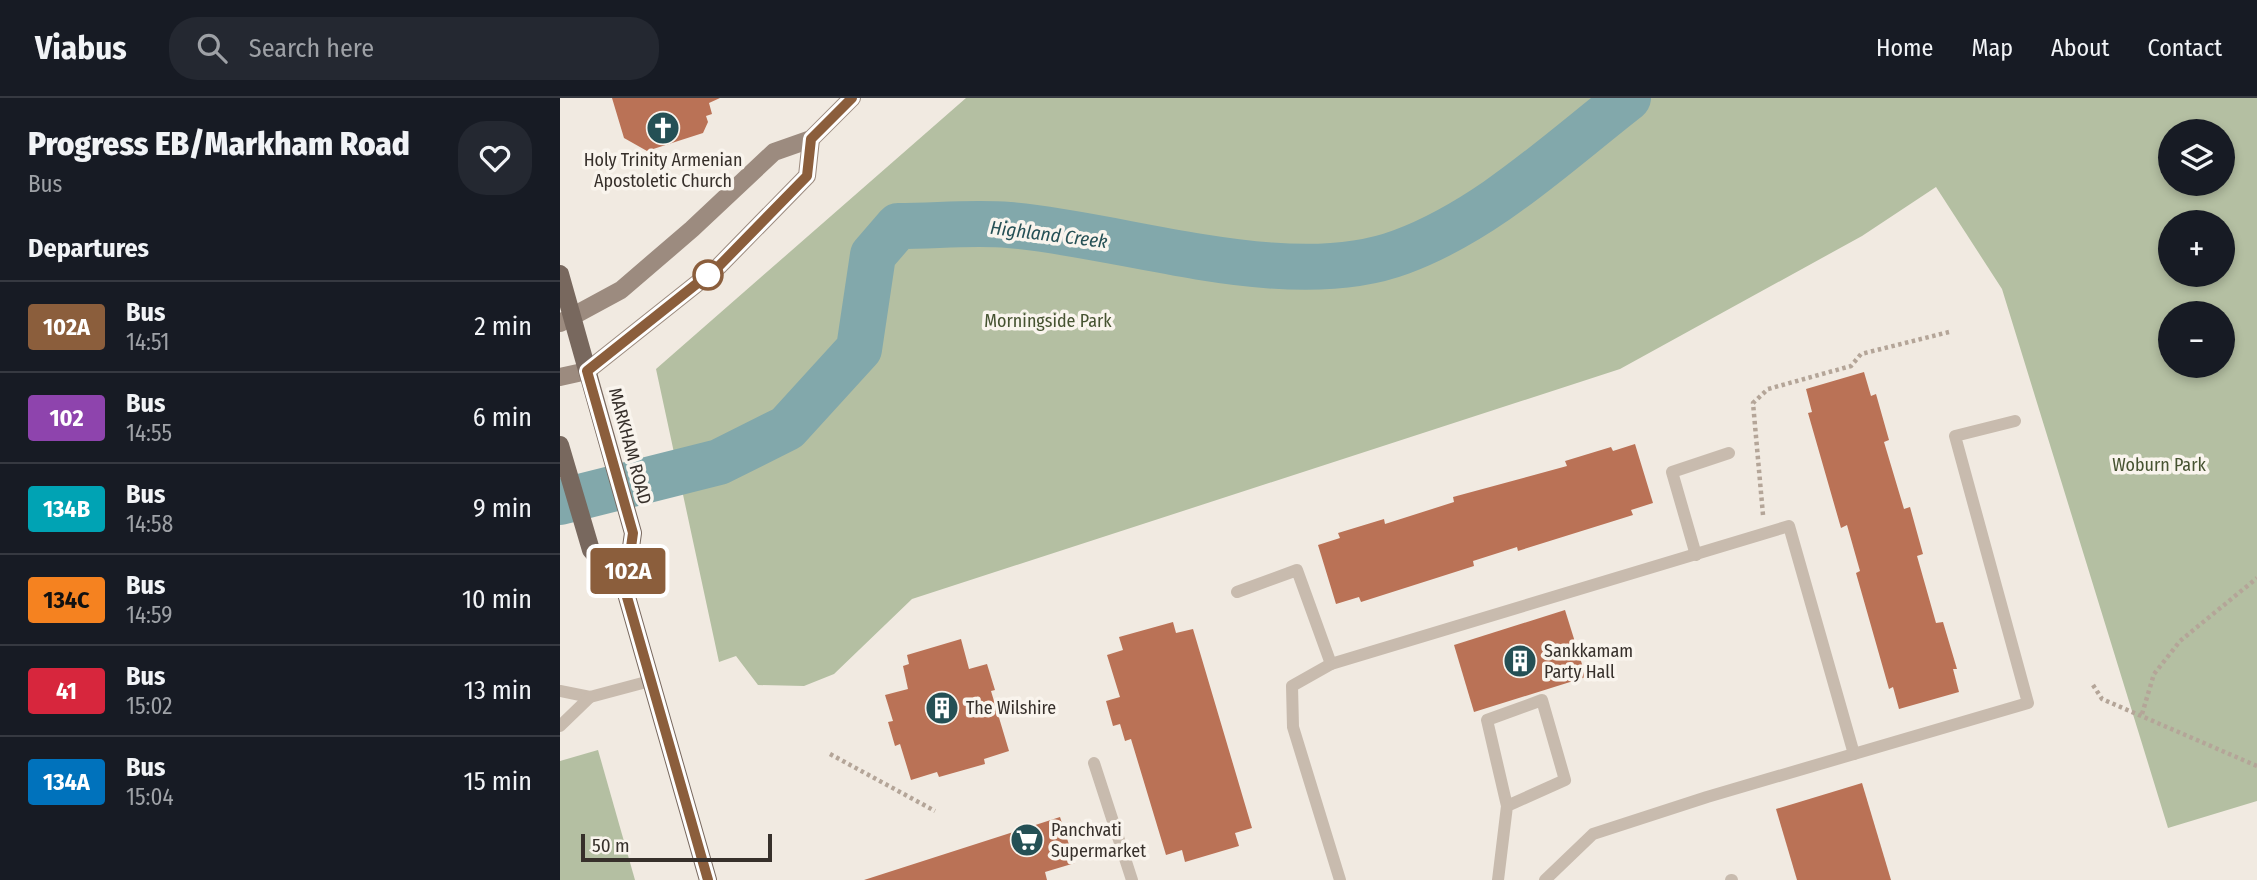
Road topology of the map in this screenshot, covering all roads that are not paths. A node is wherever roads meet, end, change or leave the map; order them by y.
1 (852, 98) edge
2 (811, 139) junction
3 (560, 274) edge
4 (566, 321) edge
5 (587, 371) junction
6 (560, 377) edge
7 (2015, 421) dead end
8 (560, 445) edge
9 (1729, 453) dead end
10 (1696, 555) junction
11 (625, 590) junction
12 (1237, 592) dead end
13 (1331, 664) junction
14 (650, 681) junction
15 (560, 691) edge
16 (590, 697) junction
17 (560, 726) edge
18 (1854, 754) junction
19 (1094, 763) dead end
20 (1507, 806) junction
21 (708, 880) edge
22 (1132, 880) edge
23 (1340, 880) edge
24 (1497, 880) edge
25 (1545, 880) edge

1 - 2 main road
2 - 4 main road
2 - 5 main road
3 - 4 main road, MARKHAM ROAD
4 - 5 main road, MARKHAM ROAD
5 - 6 main road
5 - 11 main road, MARKHAM ROAD
7 - 18 lane
8 - 11 main road, MARKHAM ROAD
9 - 10 lane
10 - 13 lane
10 - 18 lane
11 - 14 main road, MARKHAM ROAD
12 - 13 lane
13 - 23 lane
14 - 16 lane
14 - 21 main road, MARKHAM ROAD
15 - 16 lane
16 - 17 lane
18 - 25 lane
19 - 22 lane
20 - 20 lane
20 - 24 lane

